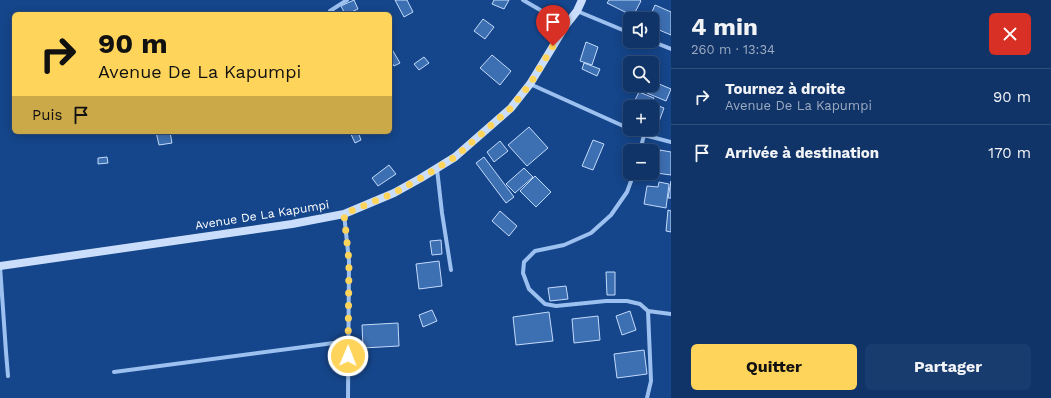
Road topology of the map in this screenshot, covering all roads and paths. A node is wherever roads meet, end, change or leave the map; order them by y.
1 (347, 0) edge
2 (523, 0) edge
3 (582, 0) edge
4 (577, 11) junction
5 (330, 12) dead end
6 (566, 25) junction
7 (623, 29) edge
8 (659, 44) edge
9 (671, 49) edge
10 (530, 84) junction
11 (623, 126) edge
12 (648, 136) edge
13 (671, 142) edge
14 (437, 168) junction
15 (631, 180) edge
16 (344, 214) junction
17 (0, 266) edge
18 (451, 270) dead end
19 (648, 311) junction
20 (671, 314) edge
21 (349, 342) junction
22 (114, 372) dead end
23 (8, 376) dead end
24 (348, 398) edge
25 (647, 398) edge

1 - 5 street
2 - 6 street
3 - 4 main road, Avenue De La Kapumpi
4 - 6 main road, Avenue De La Kapumpi
4 - 7 street
6 - 10 main road, Avenue De La Kapumpi
8 - 9 street
10 - 11 street
10 - 14 main road, Avenue De La Kapumpi
12 - 13 street
14 - 16 main road, Avenue De La Kapumpi
14 - 18 street
15 - 19 street
16 - 17 main road, Avenue De La Kapumpi
16 - 21 street
17 - 23 street
19 - 20 street
19 - 25 street
21 - 22 street
21 - 24 street

